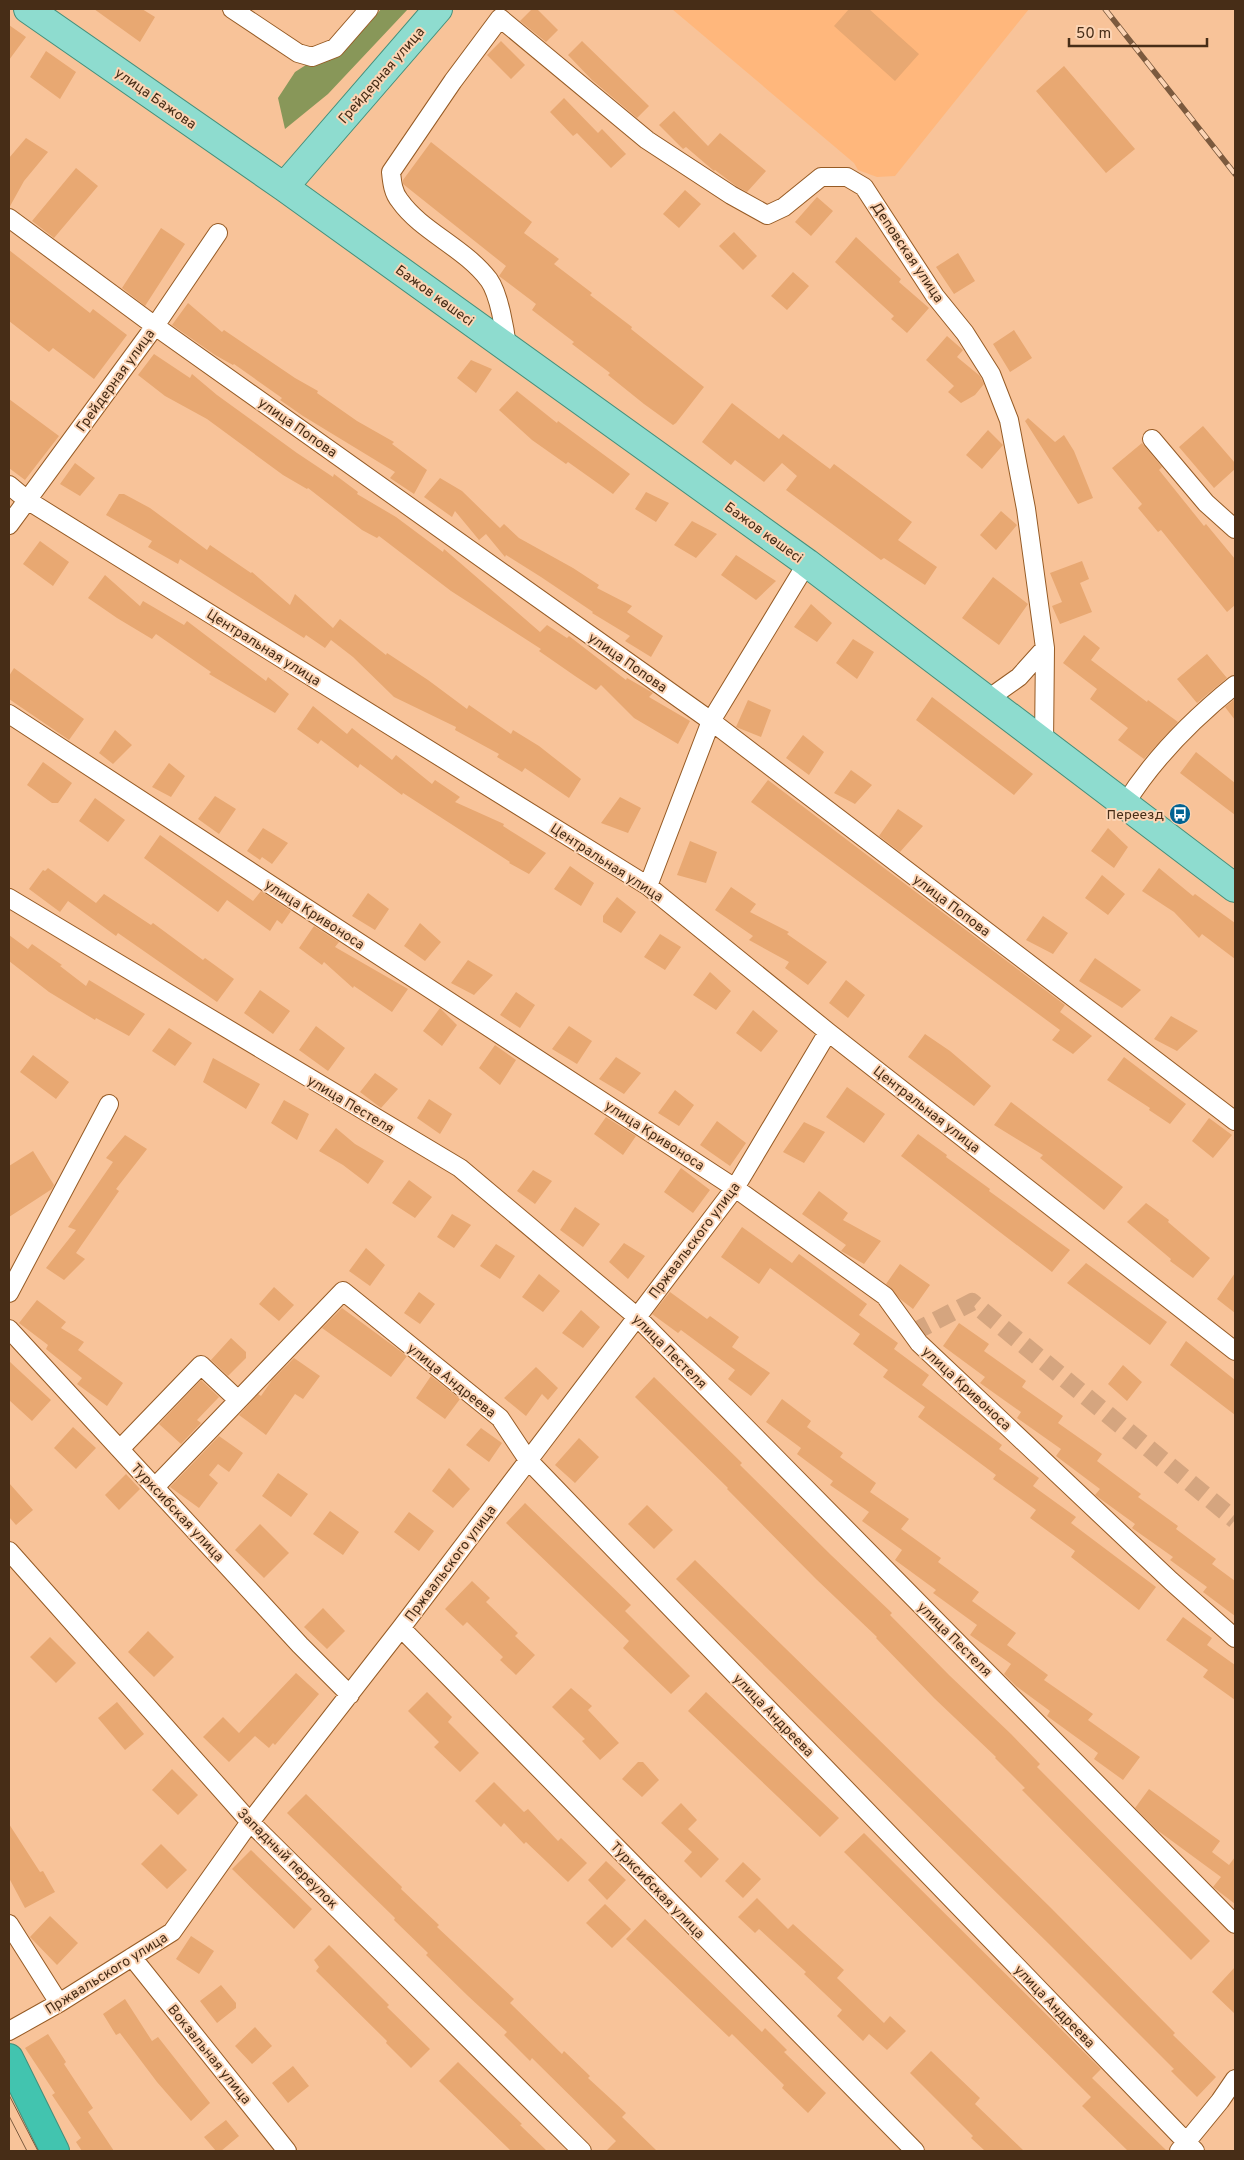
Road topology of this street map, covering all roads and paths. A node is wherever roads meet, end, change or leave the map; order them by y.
1 (28, 9) edge
2 (232, 9) edge
3 (369, 9) edge
4 (438, 9) edge
5 (284, 187) junction
6 (9, 218) edge
7 (218, 233) dead end
8 (155, 326) junction
9 (507, 347) junction
10 (1152, 439) dead end
11 (9, 486) edge
12 (28, 500) junction
13 (9, 525) edge
14 (1235, 529) edge
15 (807, 563) junction
16 (1045, 648) junction
17 (1020, 677) junction
18 (1235, 685) edge
19 (1044, 691) junction
20 (988, 699) junction
21 (9, 714) edge
22 (711, 721) junction
23 (1044, 743) junction
24 (1125, 804) junction
25 (648, 886) junction
26 (1235, 888) edge
27 (9, 898) edge
28 (828, 1032) junction
29 (109, 1104) dead end
30 (1235, 1121) edge
31 (735, 1188) junction
32 (9, 1293) edge
33 (636, 1316) junction
34 (9, 1329) edge
35 (1235, 1351) edge
36 (238, 1400) junction
37 (120, 1449) junction
38 (528, 1460) junction
39 (155, 1487) junction
40 (9, 1552) edge
41 (401, 1628) junction
42 (1235, 1638) edge
43 (350, 1694) junction
44 (250, 1822) junction
45 (9, 1924) edge
46 (1235, 1924) edge
47 (132, 1957) junction
48 (59, 2003) junction
49 (9, 2031) edge
50 (9, 2058) edge
51 (1235, 2079) edge
52 (1186, 2148) edge
53 (55, 2151) edge
54 (287, 2151) edge
55 (582, 2151) edge
56 (915, 2151) edge

1 - 5 main road, улица Бажова
2 - 3 street
4 - 5 main road, Грейдерная улица
5 - 9 main road, Бажов көшесі
6 - 8 street, улица Попова
7 - 8 street, Грейдерная улица
8 - 12 street, Грейдерная улица
8 - 22 street, улица Попова
9 - 15 main road, Бажов көшесі
9 - 16 street, Деповская улица
10 - 14 street
11 - 12 street, Центральная улица
12 - 13 street, Грейдерная улица
12 - 25 street, Центральная улица
15 - 20 main road, Бажов көшесі
15 - 22 street
16 - 17 street
16 - 19 street, Деповская улица
17 - 19 street
17 - 20 street
18 - 24 street
19 - 23 street, Деповская улица
20 - 23 main road, Бажов көшесі
21 - 31 street, улица Кривоноса
22 - 25 street
22 - 30 street, улица Попова
23 - 24 main road, Бажов көшесі
24 - 26 main road, Бажов көшесі
25 - 28 street, Центральная улица
27 - 33 street, улица Пестеля
28 - 31 street, Пржвальского улица
28 - 35 street, Центральная улица
29 - 32 street
31 - 33 street, Пржвальского улица
31 - 42 street, улица Кривоноса
33 - 38 street, Пржвальского улица
33 - 46 street, улица Пестеля
34 - 37 street, Турксибская улица
36 - 37 street
36 - 38 street, улица Андреева
36 - 39 street
37 - 39 street, Турксибская улица
38 - 41 street, Пржвальского улица
38 - 52 street, улица Андреева
39 - 43 street, Турксибская улица
40 - 44 street, Западный переулок
41 - 43 street, Пржвальского улица
41 - 56 street, Турксибская улица
43 - 44 street, Пржвальского улица
44 - 47 street, Пржвальского улица
44 - 55 street, Западный переулок
45 - 48 street
47 - 48 street, Пржвальского улица
47 - 54 street, Вокзальная улица
48 - 49 street, Пржвальского улица
50 - 53 highway
51 - 52 street

